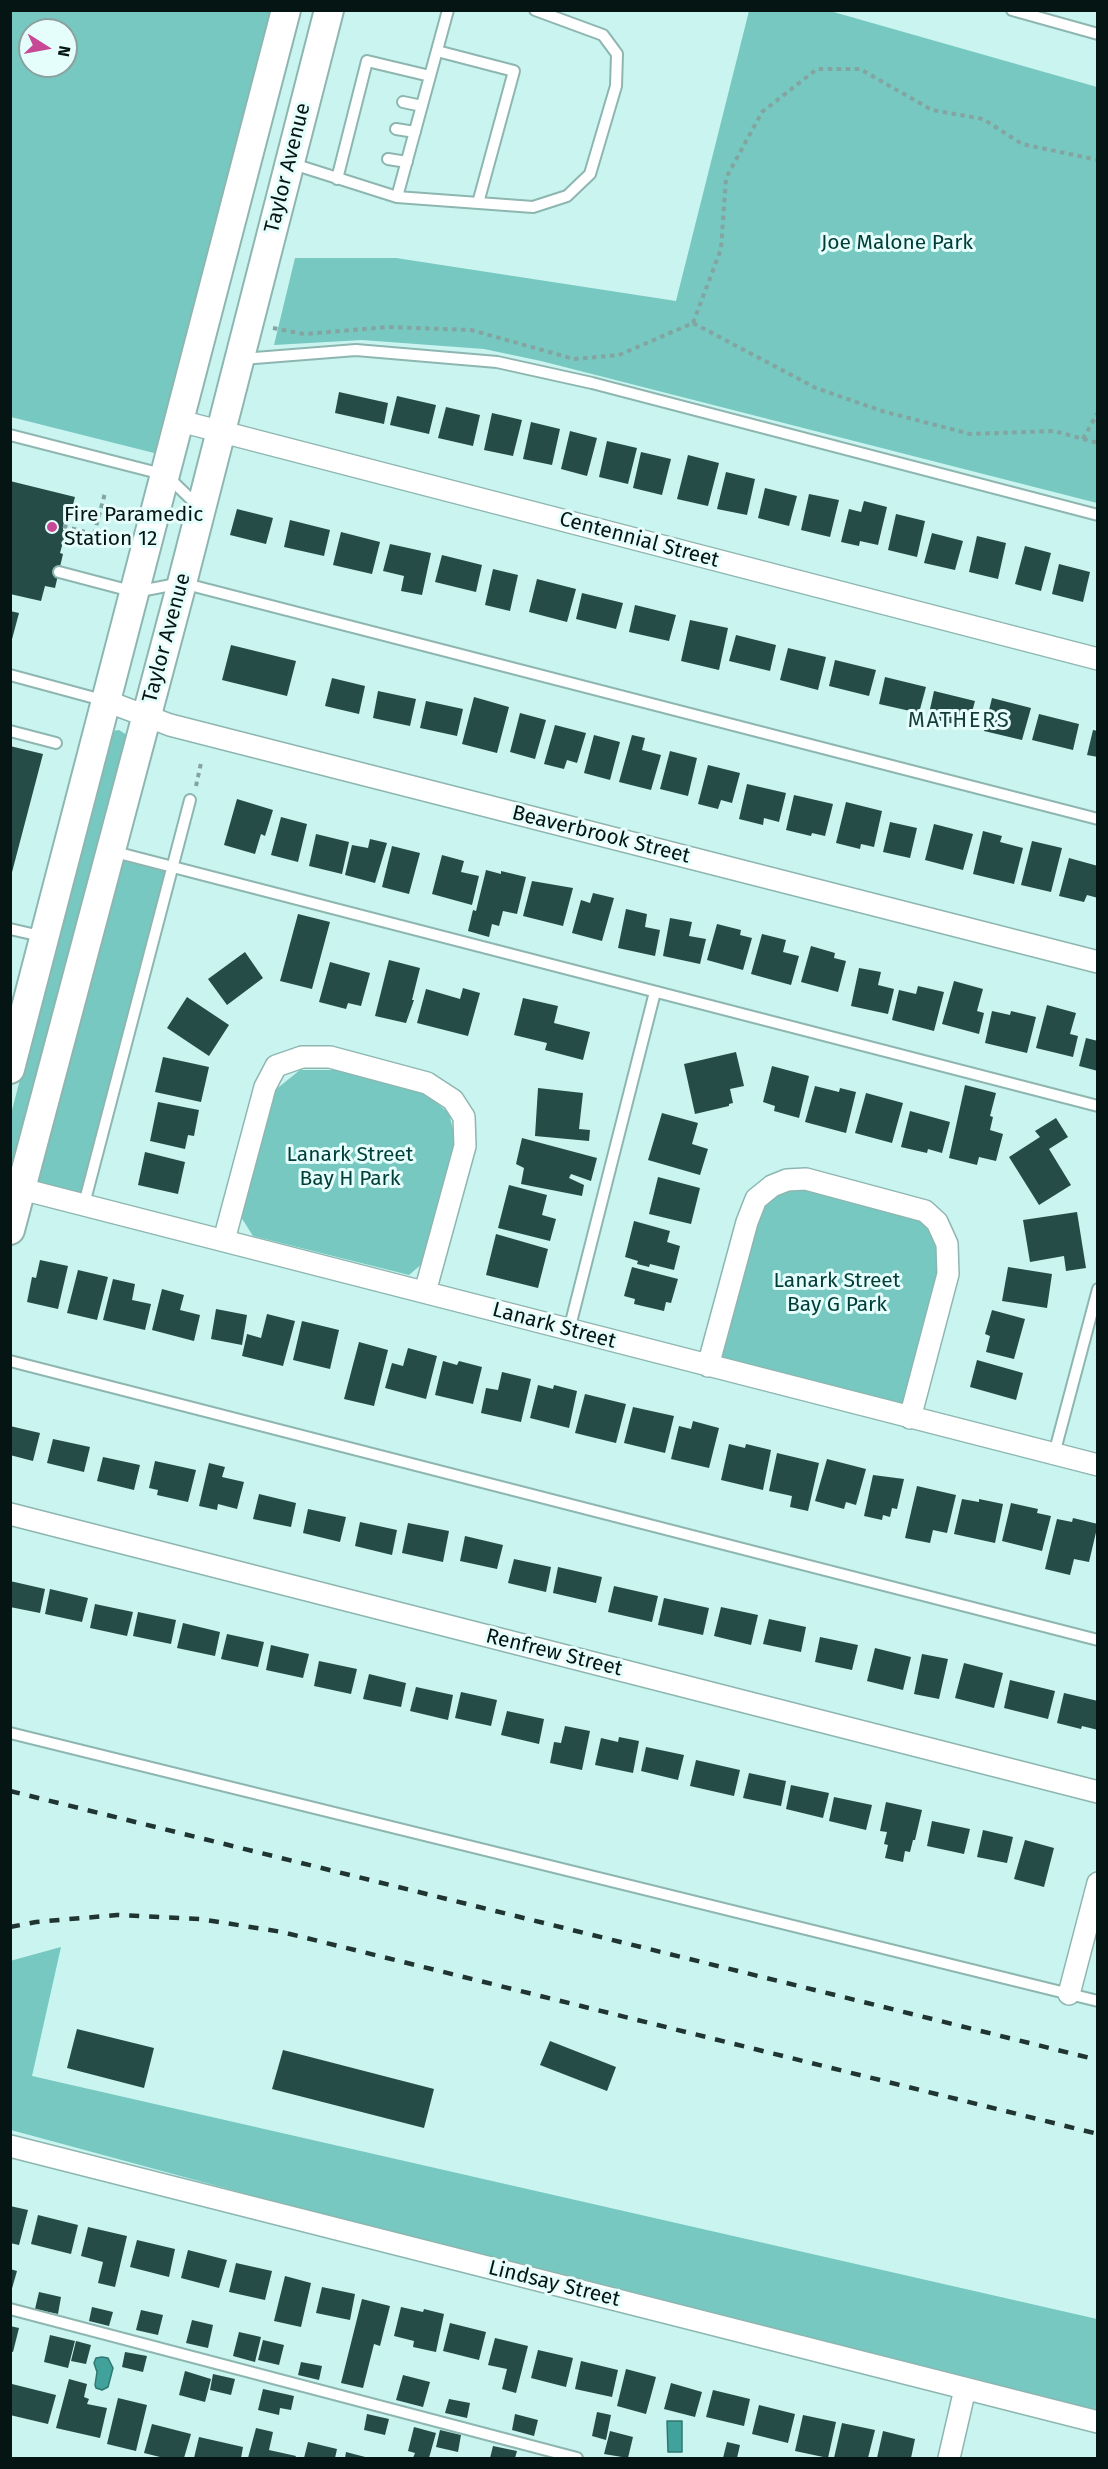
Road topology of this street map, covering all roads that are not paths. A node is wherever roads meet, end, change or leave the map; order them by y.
1 (286, 10) edge
2 (329, 10) edge
3 (448, 10) edge
4 (535, 10) edge
5 (1012, 10) edge
6 (1098, 34) edge
7 (437, 51) junction
8 (430, 76) junction
9 (403, 102) dead end
10 (422, 106) junction
11 (396, 129) dead end
12 (415, 132) junction
13 (388, 159) dead end
14 (407, 162) junction
15 (290, 163) junction
16 (337, 178) junction
17 (398, 197) junction
18 (478, 203) junction
19 (240, 359) junction
20 (180, 421) junction
21 (221, 432) junction
22 (10, 435) edge
23 (166, 475) junction
24 (201, 509) junction
25 (1098, 515) edge
26 (59, 572) dead end
27 (182, 583) junction
28 (135, 592) junction
29 (1098, 659) edge
30 (10, 675) edge
31 (106, 701) junction
32 (146, 717) junction
33 (10, 731) edge
34 (56, 742) dead end
35 (192, 796) road end
36 (1098, 819) edge
37 (111, 851) junction
38 (172, 868) junction
39 (10, 928) edge
40 (45, 938) junction
41 (1098, 962) edge
42 (655, 992) junction
43 (10, 1069) edge
44 (1098, 1106) edge
45 (16, 1187) edge
46 (84, 1204) junction
47 (10, 1230) edge
48 (224, 1240) junction
49 (1098, 1289) edge
50 (425, 1292) junction
51 (569, 1330) junction
52 (10, 1361) edge
53 (708, 1366) junction
54 (910, 1418) junction
55 (1054, 1454) junction
56 (1098, 1464) edge
57 (10, 1514) edge
58 (1098, 1640) edge
59 (10, 1733) edge
60 (1098, 1792) edge
61 (1098, 1883) edge
62 (1069, 1994) junction
63 (1098, 2001) edge
64 (10, 2146) edge
65 (10, 2309) edge
66 (965, 2389) junction
67 (1098, 2422) edge
68 (577, 2458) edge
69 (949, 2458) edge

1 - 20 main road, Taylor Avenue
2 - 15 main road, Taylor Avenue
3 - 7 lane
4 - 18 lane
5 - 6 lane
7 - 8 lane
7 - 18 lane
8 - 10 lane
8 - 16 lane
9 - 10 lane
10 - 12 lane
11 - 12 lane
12 - 14 lane
13 - 14 lane
14 - 17 lane
15 - 16 lane
15 - 19 main road, Taylor Avenue
16 - 17 lane
17 - 18 lane
19 - 21 main road, Taylor Avenue
19 - 25 lane
20 - 21 street, Centennial Street
20 - 23 main road, Taylor Avenue
21 - 24 main road, Taylor Avenue
21 - 29 street, Centennial Street
22 - 23 lane
23 - 24 lane
23 - 28 main road, Taylor Avenue
24 - 27 main road, Taylor Avenue
26 - 28 lane
27 - 28 lane
27 - 32 main road, Taylor Avenue
27 - 36 lane
28 - 31 main road, Taylor Avenue
30 - 31 lane
31 - 32 street, Beaverbrook Street
31 - 40 main road, Taylor Avenue
32 - 37 main road, Taylor Avenue
32 - 41 street, Beaverbrook Street
33 - 34 lane
35 - 38 lane
37 - 38 lane
37 - 45 main road, Taylor Avenue
38 - 42 lane
38 - 46 lane
39 - 40 lane
40 - 43 main road, Taylor Avenue
42 - 44 lane
42 - 51 lane
45 - 46 street, Lanark Street
45 - 47 main road, Taylor Avenue
46 - 48 street, Lanark Street
48 - 50 street, Lanark Street
48 - 50 street
49 - 55 lane
50 - 51 street, Lanark Street
51 - 53 street, Lanark Street
52 - 58 lane
53 - 54 street, Lanark Street
53 - 54 street
54 - 55 street, Lanark Street
55 - 56 street, Lanark Street
57 - 60 street, Renfrew Street
59 - 62 lane
61 - 62 street
62 - 63 lane
64 - 66 street, Lindsay Street
65 - 68 lane
66 - 67 street, Lindsay Street
66 - 69 street

